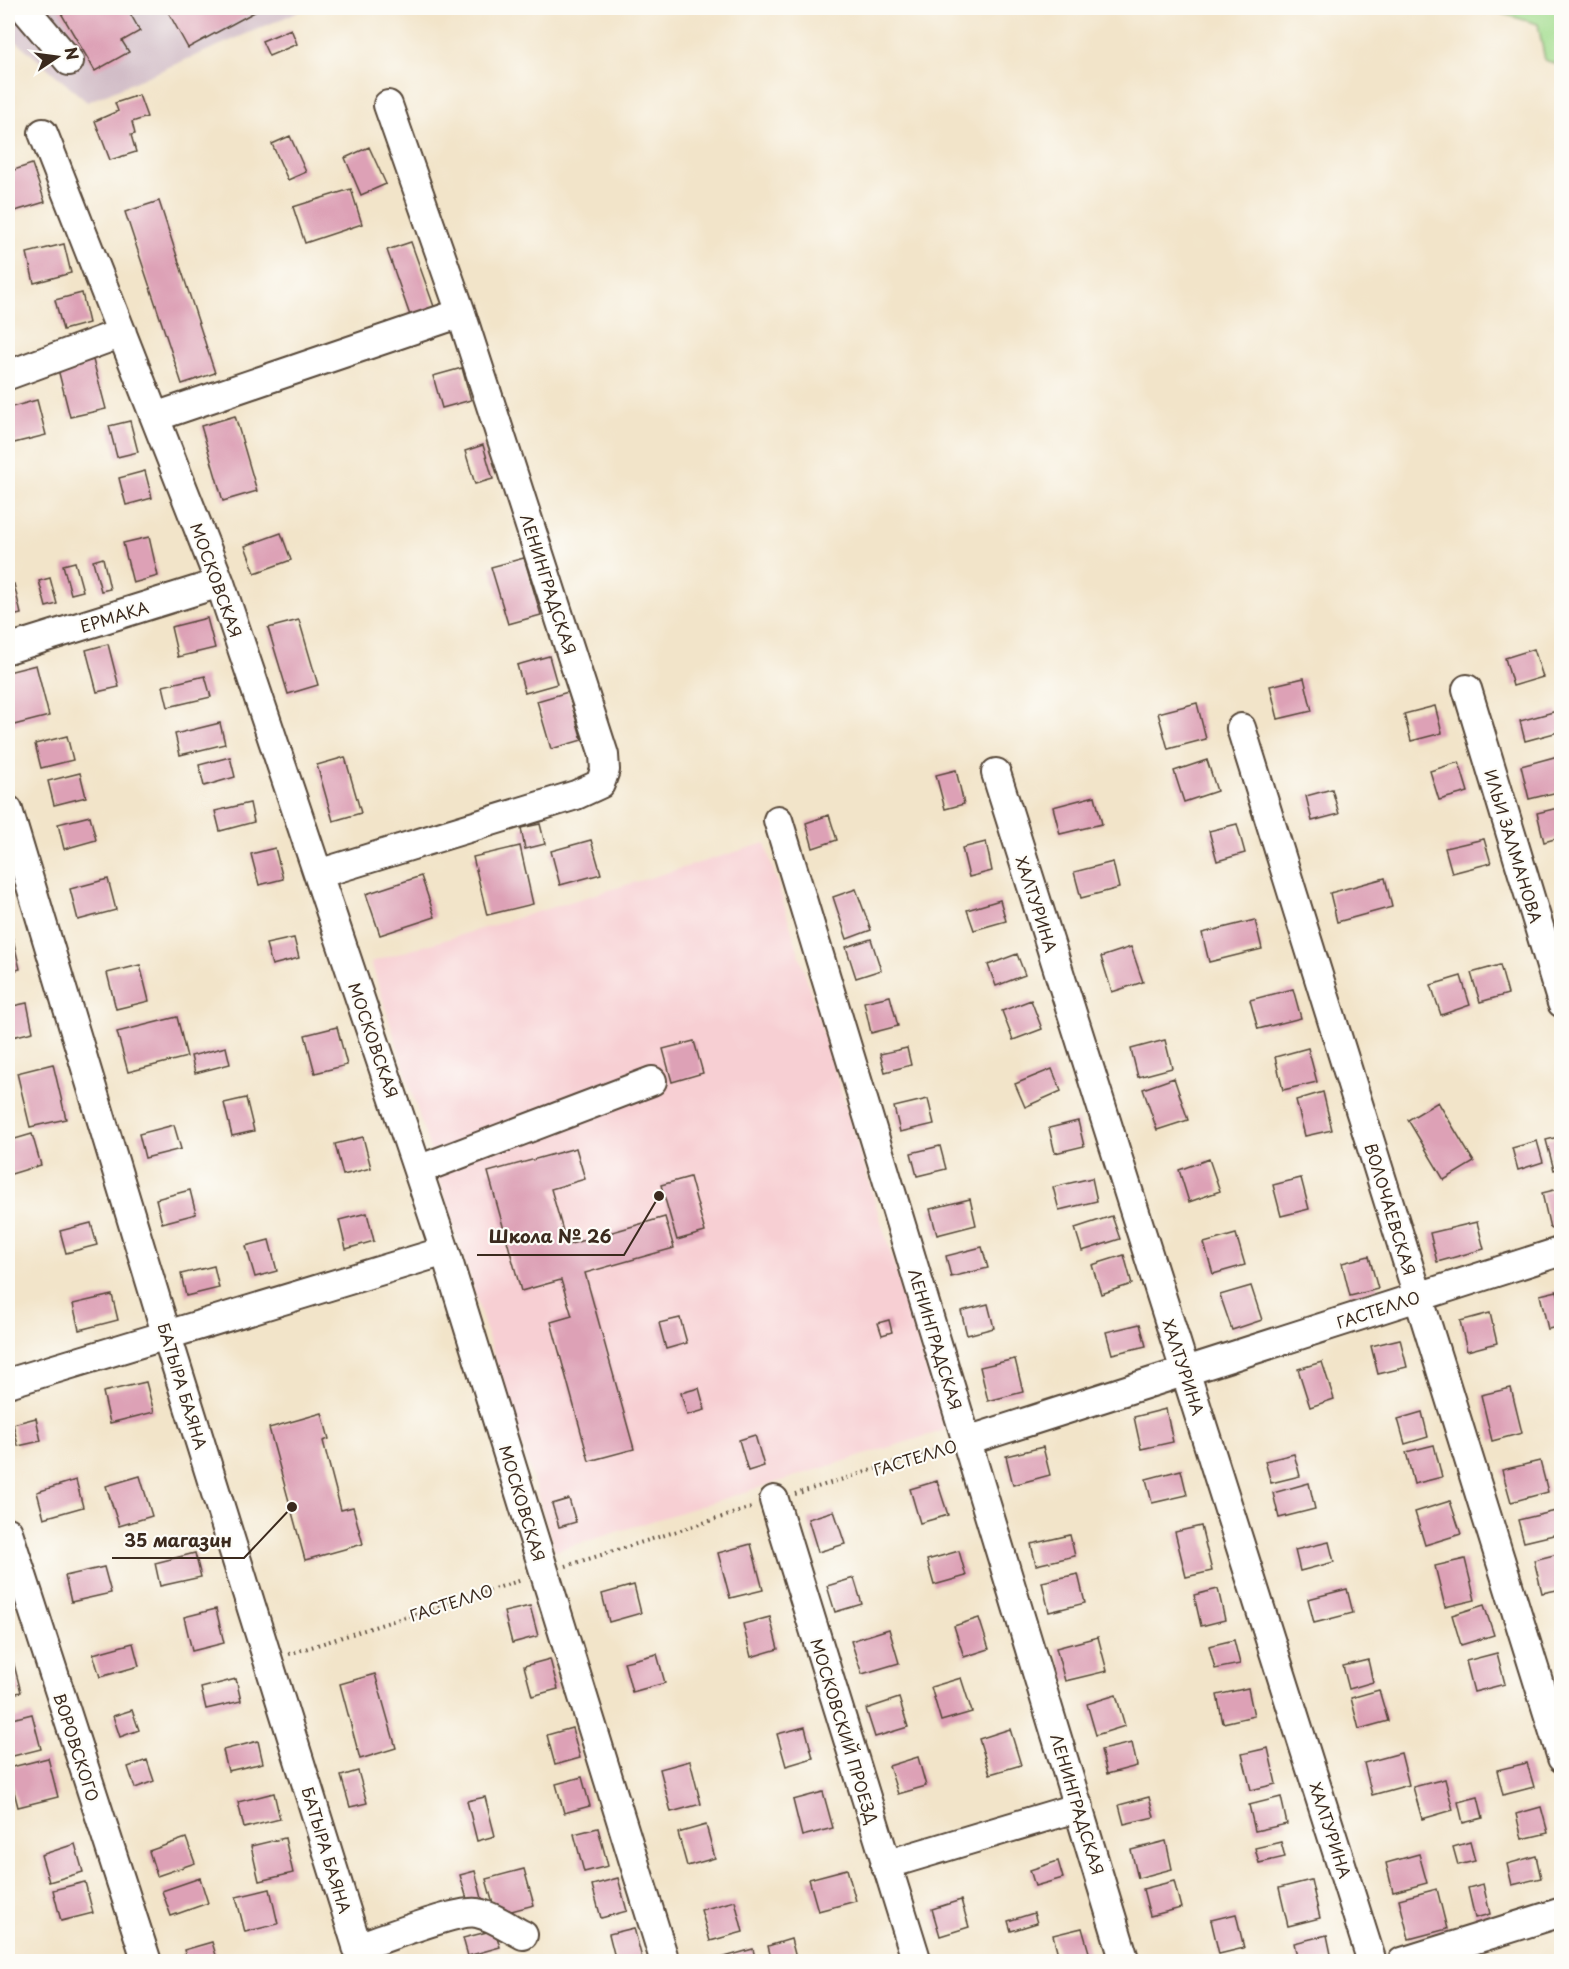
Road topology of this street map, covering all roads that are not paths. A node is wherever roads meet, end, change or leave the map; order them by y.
1 (24, 8) edge
2 (69, 61) dead end
3 (388, 105) dead end
4 (43, 133) dead end
5 (461, 313) junction
6 (122, 333) junction
7 (8, 375) edge
8 (155, 417) junction
9 (220, 583) junction
10 (8, 650) edge
11 (1467, 689) dead end
12 (1241, 728) dead end
13 (996, 772) dead end
14 (8, 810) edge
15 (778, 820) dead end
16 (318, 874) junction
17 (1562, 1003) edge
18 (652, 1081) dead end
19 (418, 1170) junction
20 (445, 1251) junction
21 (1562, 1251) edge
22 (1418, 1297) junction
23 (166, 1333) junction
24 (1185, 1370) junction
25 (8, 1383) edge
26 (967, 1441) junction
27 (774, 1500) road end
28 (8, 1532) edge
29 (1562, 1758) edge
30 (1078, 1807) junction
31 (885, 1865) junction
32 (1562, 1912) edge
33 (523, 1935) dead end
34 (359, 1954) edge
35 (147, 1962) edge
36 (665, 1962) edge
37 (917, 1962) edge
38 (1125, 1962) edge
39 (1372, 1962) edge
40 (1402, 1962) edge

1 - 2 street
3 - 5 street, ЛЕНИНГРАДСКАЯ
4 - 6 street, МОСКОВСКАЯ
5 - 8 street
5 - 16 street, ЛЕНИНГРАДСКАЯ
6 - 7 street
6 - 8 street, МОСКОВСКАЯ
8 - 9 street, МОСКОВСКАЯ
9 - 10 street, ЕРМАКА
9 - 16 street, МОСКОВСКАЯ
11 - 17 street, ИЛЬИ ЗАЛМАНОВА
12 - 22 street, ВОЛОЧАЕВСКАЯ
13 - 24 street, ХАЛТУРИНА
14 - 23 street, БАТЫРА БАЯНА
15 - 26 street, ЛЕНИНГРАДСКАЯ
16 - 19 street, МОСКОВСКАЯ
18 - 19 street
19 - 20 street, МОСКОВСКАЯ
20 - 23 street
20 - 36 street, МОСКОВСКАЯ
21 - 22 street, ГАСТЕЛЛО
22 - 24 street, ГАСТЕЛЛО
22 - 29 street, ВОЛОЧАЕВСКАЯ
23 - 25 street
23 - 34 street, БАТЫРА БАЯНА
24 - 26 street, ГАСТЕЛЛО
24 - 39 street, ХАЛТУРИНА
26 - 30 street, ЛЕНИНГРАДСКАЯ
27 - 31 street, МОСКОВСКИЙ ПРОЕЗД
28 - 35 street, ВОРОВСКОГО
30 - 31 street
30 - 38 street, ЛЕНИНГРАДСКАЯ
31 - 37 street, МОСКОВСКИЙ ПРОЕЗД
32 - 40 street
33 - 34 street

